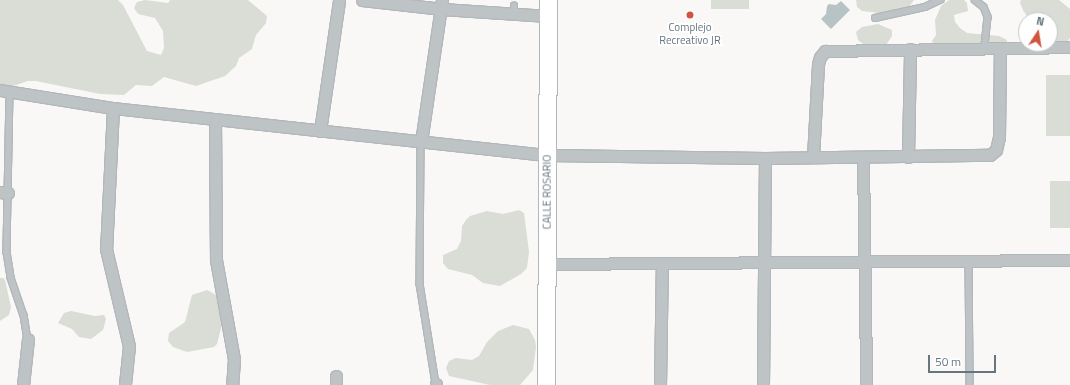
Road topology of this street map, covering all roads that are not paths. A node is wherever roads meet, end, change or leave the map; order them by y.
1 (339, 0) edge
2 (362, 0) edge
3 (940, 0) edge
4 (975, 0) edge
5 (442, 4) edge
6 (548, 8) edge
7 (874, 18) dead end
8 (1070, 47) edge
9 (986, 48) junction
10 (1000, 48) junction
11 (910, 49) junction
12 (5, 91) edge
13 (113, 108) junction
14 (215, 119) junction
15 (320, 131) junction
16 (421, 142) junction
17 (547, 155) junction
18 (813, 157) junction
19 (863, 157) junction
20 (908, 157) junction
21 (765, 158) junction
22 (4, 192) edge
23 (1070, 260) edge
24 (864, 261) junction
25 (969, 261) junction
26 (765, 262) junction
27 (662, 263) junction
28 (546, 264) junction
29 (28, 339) joint
30 (436, 384) edge
31 (23, 385) edge
32 (125, 385) edge
33 (232, 385) edge
34 (546, 385) edge
35 (660, 385) edge
36 (763, 385) edge
37 (866, 385) edge
38 (970, 385) edge

1 - 15 street
2 - 5 street
3 - 7 lane
4 - 9 lane
5 - 6 street
5 - 16 street
6 - 17 main road, CALLE ROSARIO
8 - 10 street
9 - 10 street
9 - 11 street
10 - 20 street
11 - 18 street
11 - 20 street
12 - 13 street
12 - 22 lane
13 - 14 street
13 - 32 street
14 - 15 street
14 - 33 street
15 - 16 street
16 - 17 street
16 - 30 lane
17 - 21 street
17 - 28 main road, CALLE ROSARIO
18 - 19 street
18 - 21 street
19 - 20 street
19 - 24 street
21 - 26 street
22 - 29 lane
23 - 25 street
24 - 25 street
24 - 26 street
24 - 37 street
25 - 38 lane
26 - 27 street
26 - 36 street
27 - 28 street
27 - 35 street
28 - 34 main road, CALLE ROSARIO
29 - 31 street

